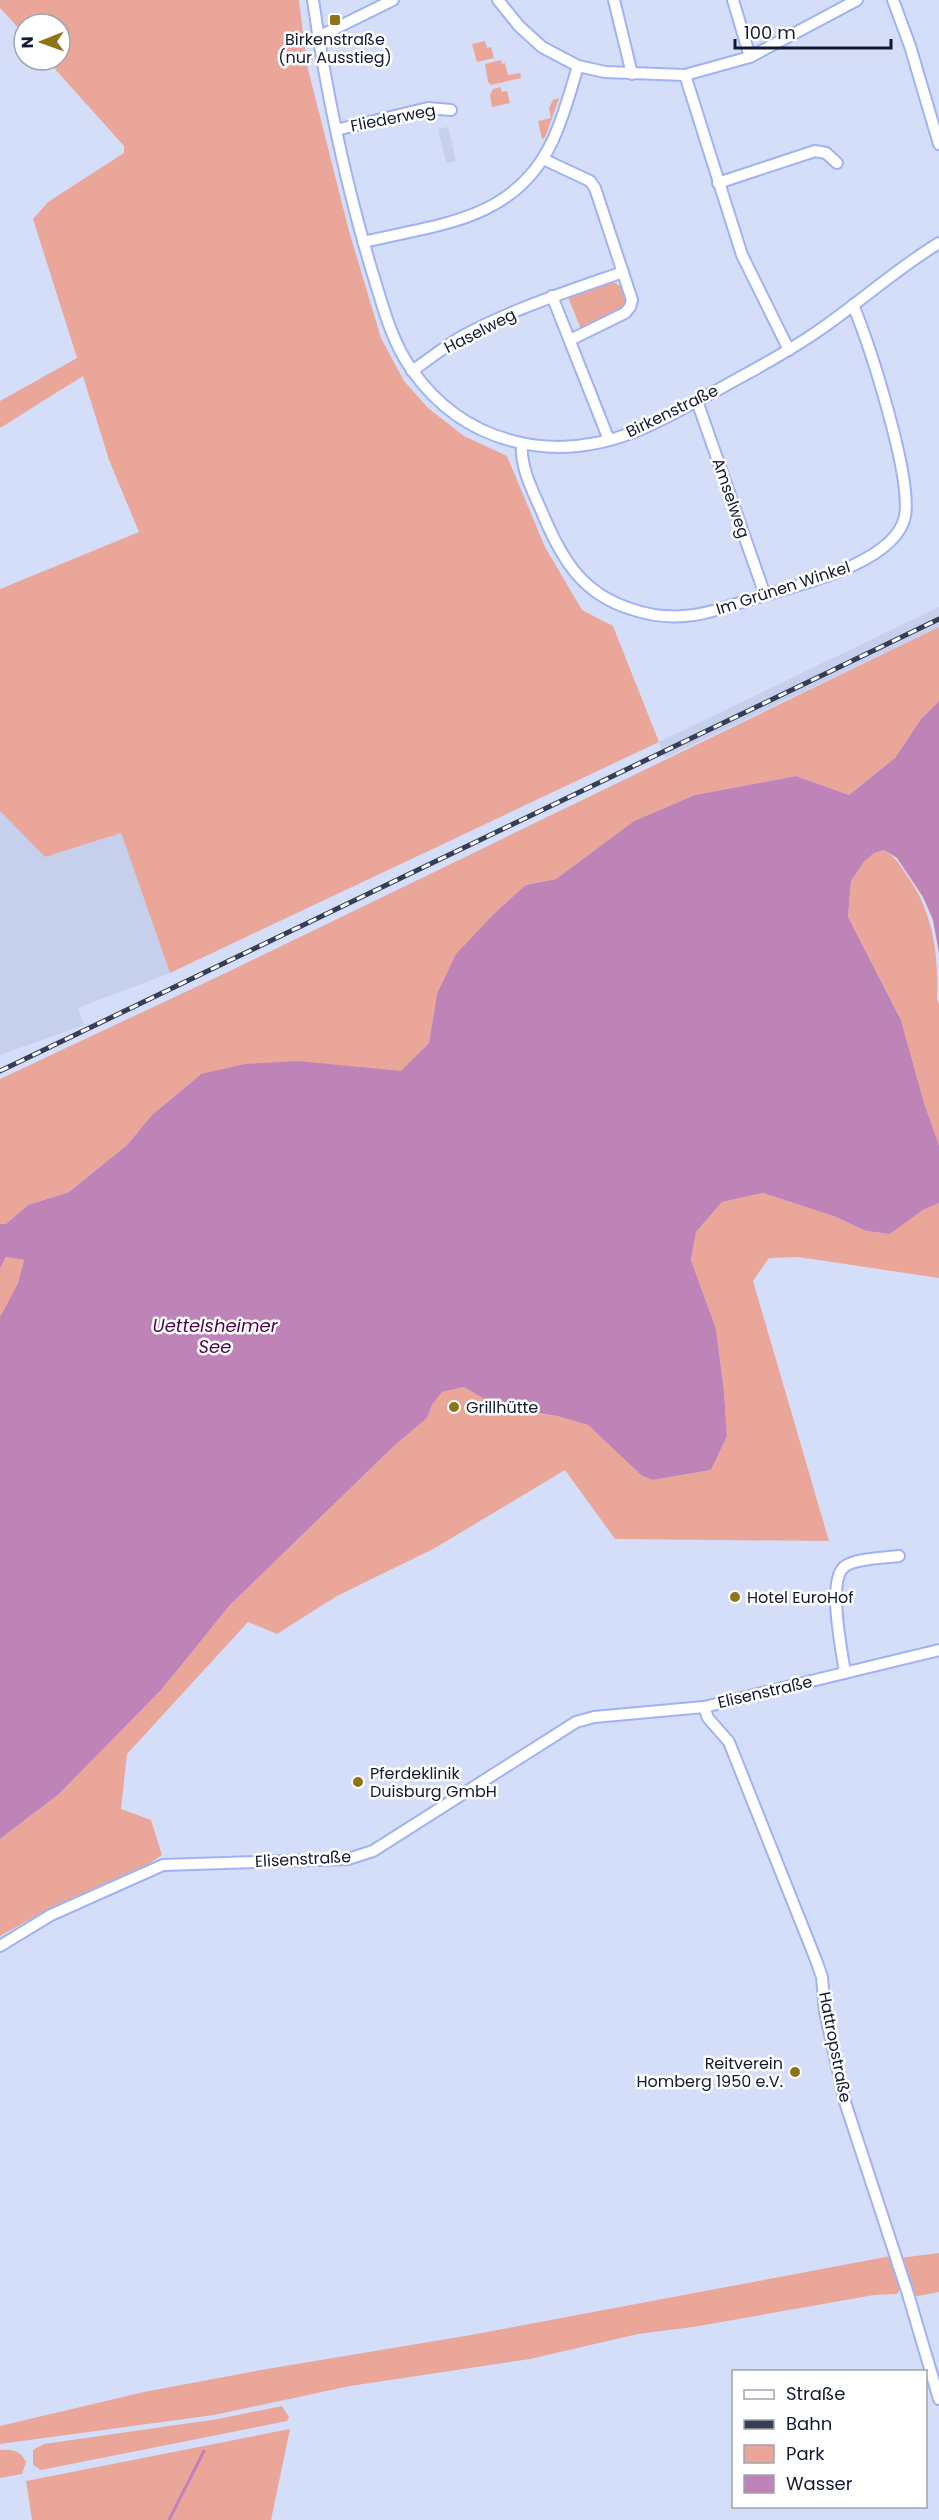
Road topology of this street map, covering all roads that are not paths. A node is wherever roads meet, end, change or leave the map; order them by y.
1 (313, 0) edge
2 (393, 0) edge
3 (498, 0) edge
4 (614, 0) edge
5 (733, 0) edge
6 (893, 0) edge
7 (854, 1) edge
8 (318, 38) junction
9 (750, 57) junction
10 (578, 66) junction
11 (632, 74) junction
12 (685, 75) junction
13 (451, 110) dead end
14 (336, 130) junction
15 (939, 144) edge
16 (543, 159) junction
17 (837, 163) dead end
18 (718, 183) junction
19 (363, 242) junction
20 (939, 243) edge
21 (623, 272) junction
22 (552, 296) junction
23 (854, 305) junction
24 (570, 340) junction
25 (789, 350) junction
26 (412, 371) junction
27 (697, 401) junction
28 (609, 440) junction
29 (522, 444) junction
30 (765, 596) junction
31 (899, 1556) dead end
32 (939, 1650) edge
33 (845, 1673) junction
34 (704, 1707) junction
35 (0, 1946) edge
36 (939, 2399) edge

1 - 8 street, Birkenstraße
2 - 8 street
3 - 10 street
4 - 11 street
5 - 9 street
6 - 15 street
7 - 9 street
8 - 14 street, Birkenstraße
9 - 12 street
10 - 11 street
10 - 16 street
11 - 12 street
12 - 18 street
13 - 14 street, Fliederweg
14 - 19 street, Birkenstraße
16 - 19 street
16 - 21 street
17 - 18 street
18 - 25 street
19 - 26 street, Birkenstraße
20 - 23 street, Birkenstraße
21 - 22 street, Haselweg
21 - 24 street
22 - 24 street
22 - 26 street, Haselweg
23 - 25 street, Birkenstraße
23 - 30 street, Im Grünen Winkel
24 - 28 street
25 - 27 street, Birkenstraße
26 - 29 street, Birkenstraße
27 - 28 street, Birkenstraße
27 - 30 street, Amselweg
28 - 29 street, Birkenstraße
29 - 30 street, Im Grünen Winkel
31 - 33 street
32 - 33 street, Elisenstraße
33 - 34 street, Elisenstraße
34 - 35 street, Elisenstraße
34 - 36 street, Hattropstraße

